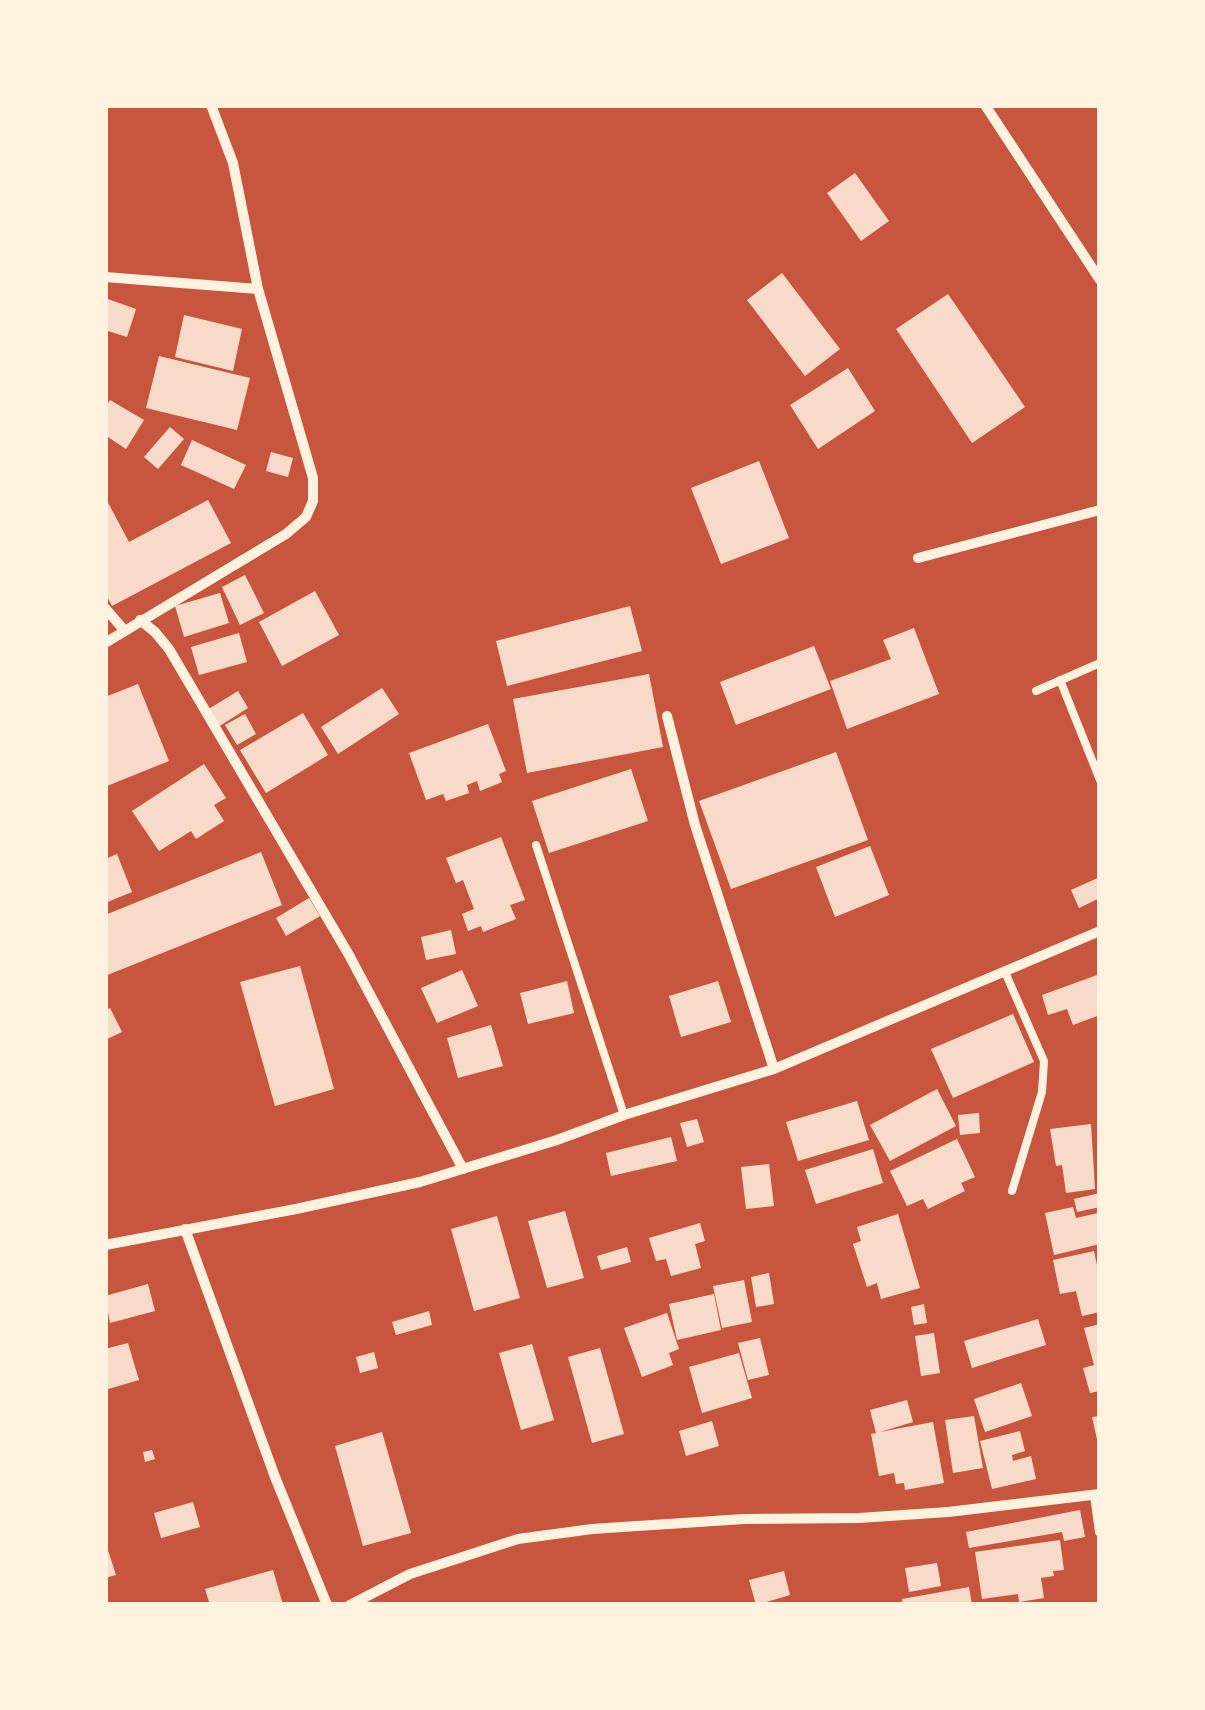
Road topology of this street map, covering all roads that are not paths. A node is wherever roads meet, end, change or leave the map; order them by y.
1 (211, 105) edge
2 (985, 105) edge
3 (105, 278) edge
4 (1100, 280) edge
5 (258, 290) junction
6 (1100, 510) edge
7 (918, 558) dead end
8 (105, 608) edge
9 (140, 620) junction
10 (124, 630) junction
11 (105, 643) edge
12 (1100, 663) edge
13 (1060, 680) junction
14 (1036, 691) dead end
15 (667, 716) dead end
16 (1100, 780) edge
17 (536, 845) dead end
18 (1100, 931) edge
19 (1005, 972) junction
20 (774, 1070) junction
21 (624, 1115) junction
22 (463, 1168) junction
23 (1012, 1191) dead end
24 (185, 1229) junction
25 (105, 1245) edge
26 (1097, 1495) edge
27 (1100, 1532) edge
28 (327, 1605) edge
29 (350, 1605) edge

1 - 5 street
2 - 4 street
3 - 5 street
5 - 9 street
6 - 7 street
8 - 10 street
9 - 10 street
9 - 22 street
10 - 11 street
12 - 13 lane
13 - 14 lane
13 - 16 lane
15 - 20 street
17 - 21 lane
18 - 19 street
19 - 20 street
19 - 23 lane
20 - 21 street
21 - 22 street
22 - 24 street
24 - 25 street
24 - 28 street
26 - 27 street
26 - 29 street

